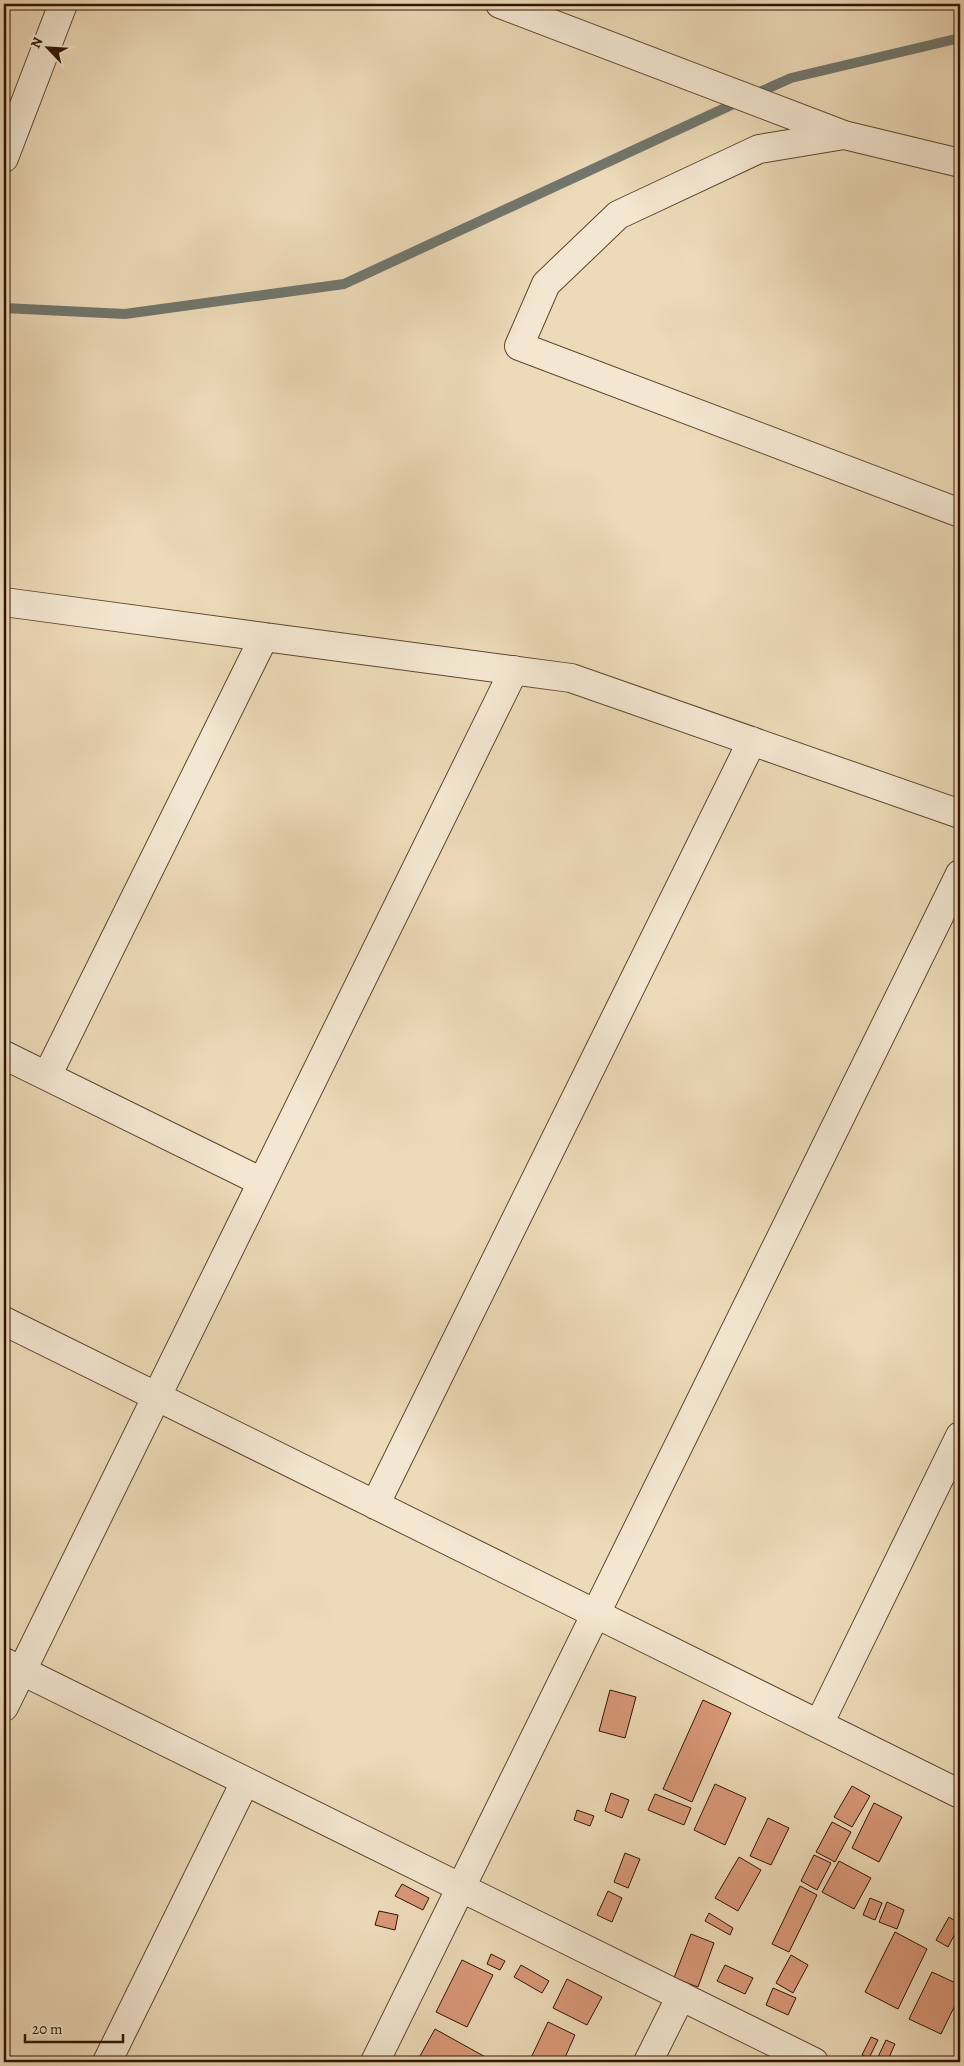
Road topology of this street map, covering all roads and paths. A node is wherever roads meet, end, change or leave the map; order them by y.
1 (62, 4) edge
2 (500, 4) edge
3 (844, 135) junction
4 (4, 158) edge
5 (960, 163) edge
6 (960, 513) edge
7 (6, 607) edge
8 (264, 637) junction
9 (514, 670) junction
10 (752, 741) junction
11 (960, 814) edge
12 (960, 874) edge
13 (4, 1055) edge
14 (47, 1076) junction
15 (262, 1182) junction
16 (4, 1321) edge
17 (157, 1397) junction
18 (960, 1436) edge
19 (375, 1504) junction
20 (596, 1613) junction
21 (13, 1666) edge
22 (4, 1707) edge
23 (819, 1724) junction
24 (246, 1782) junction
25 (960, 1794) edge
26 (461, 1888) junction
27 (681, 1996) junction
28 (107, 2062) edge
29 (375, 2062) edge
30 (648, 2062) edge
31 (814, 2062) edge

1 - 4 street
2 - 3 street
3 - 5 street
3 - 6 street
7 - 8 street
8 - 9 street
8 - 14 street
9 - 10 street
9 - 15 street
10 - 11 street
10 - 19 street
12 - 20 street
13 - 14 street
14 - 15 street
15 - 17 street
16 - 17 street
17 - 19 street
17 - 21 street
18 - 23 street
19 - 20 street
20 - 23 street
20 - 26 street
21 - 22 street
21 - 24 street
23 - 25 street
24 - 26 street
24 - 28 street
26 - 27 street
26 - 29 street
27 - 30 street
27 - 31 street

